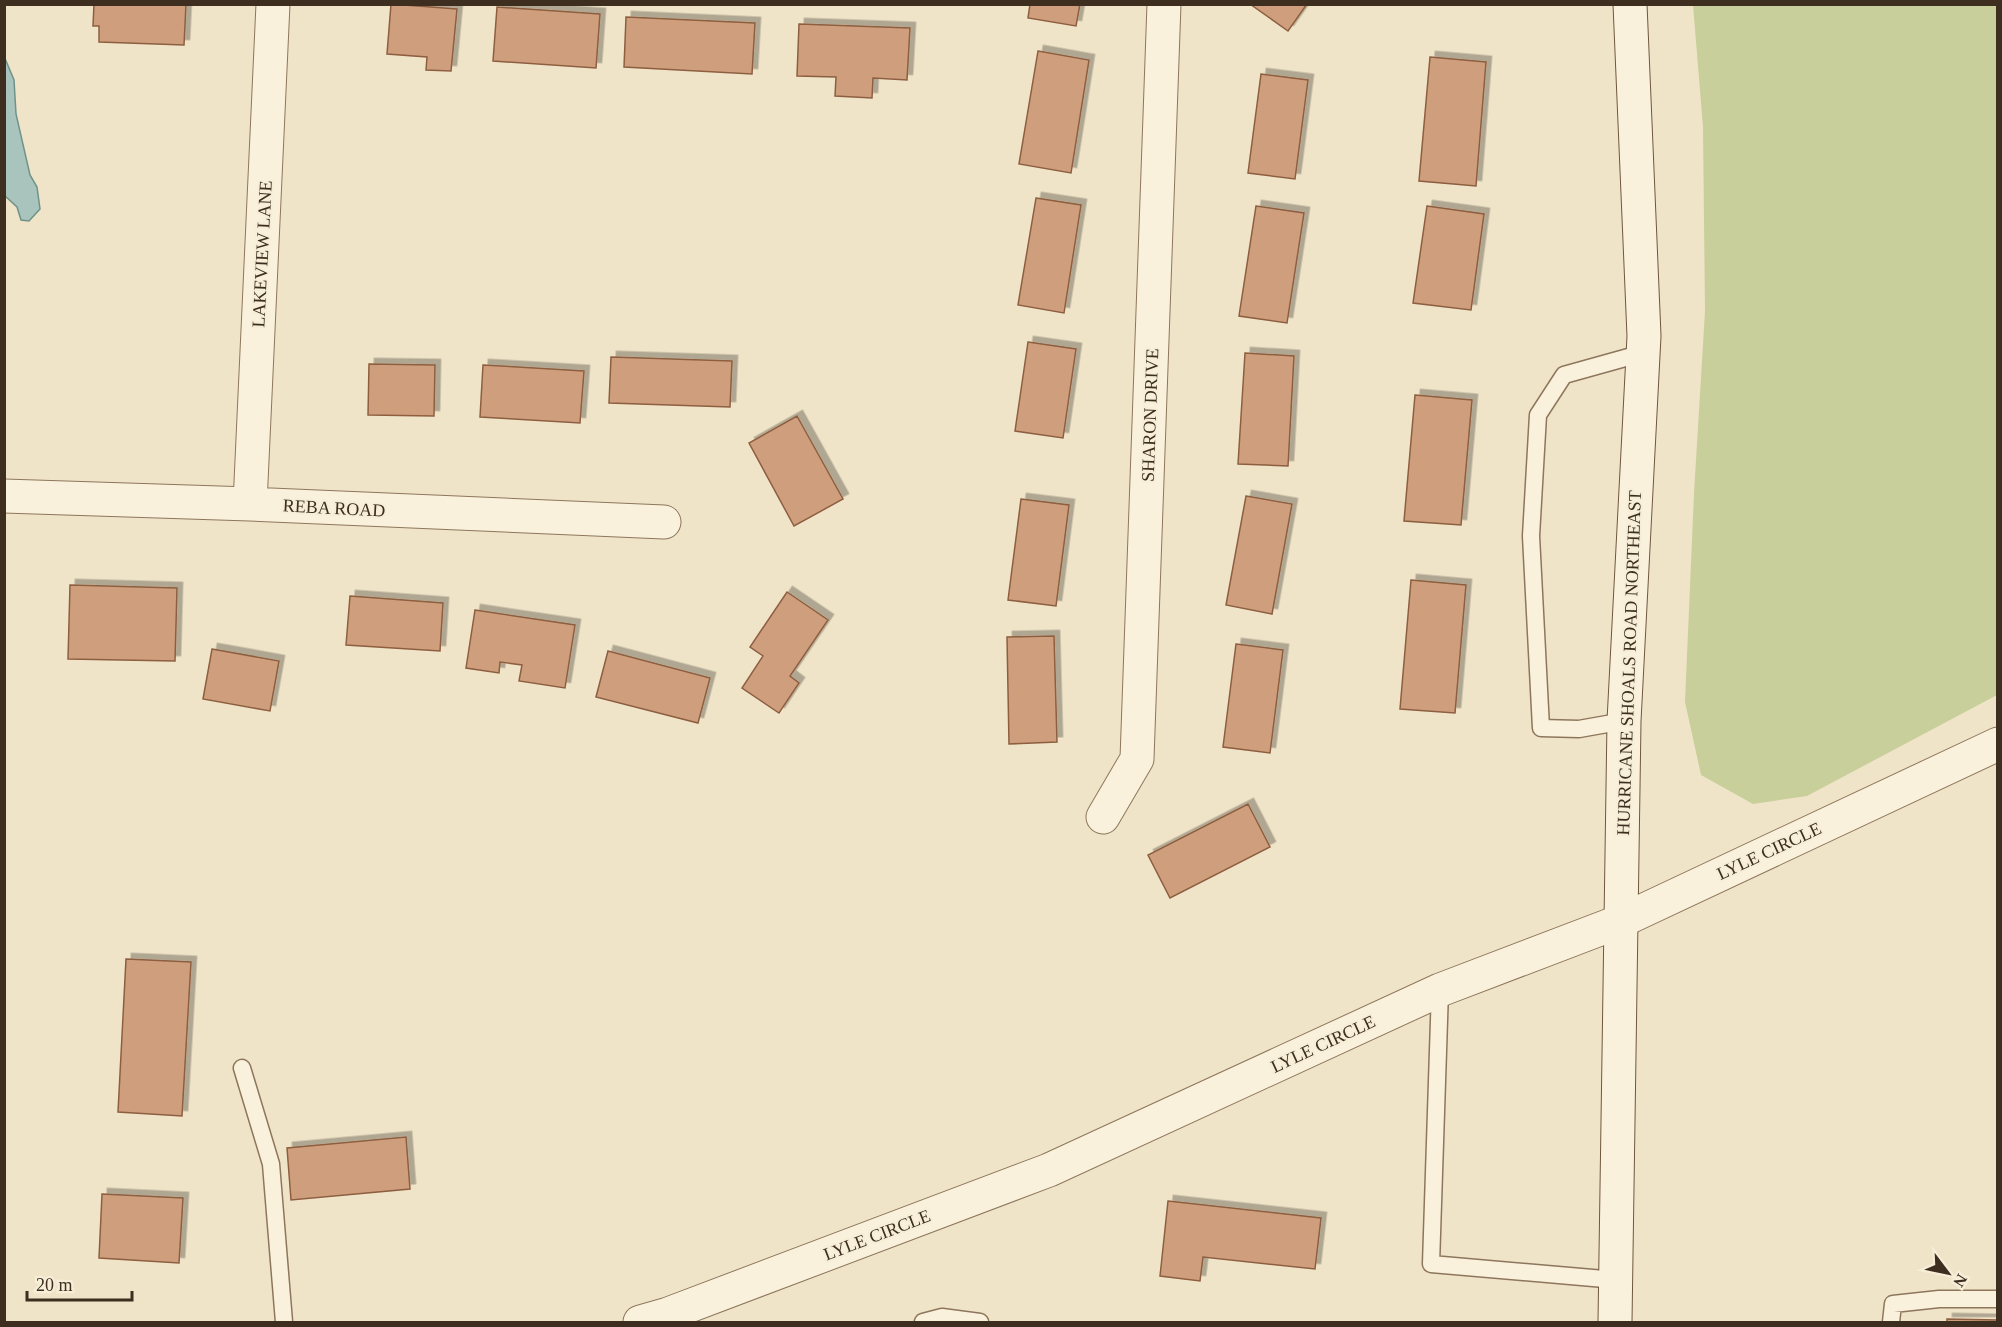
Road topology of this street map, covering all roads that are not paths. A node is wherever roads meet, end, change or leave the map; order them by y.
1 (273, 4) edge
2 (1164, 4) edge
3 (1630, 4) edge
4 (1643, 353) junction
5 (4, 496) edge
6 (250, 504) junction
7 (664, 522) dead end
8 (1624, 721) junction
9 (1998, 744) edge
10 (1103, 817) dead end
11 (1621, 921) junction
12 (1440, 990) junction
13 (242, 1068) dead end
14 (1616, 1280) junction
15 (1998, 1299) edge
16 (659, 1320) edge
17 (284, 1323) edge
18 (923, 1323) edge
19 (980, 1323) edge
20 (1615, 1323) edge
21 (1892, 1323) edge

1 - 6 street, LAKEVIEW LANE
2 - 10 street, SHARON DRIVE
3 - 4 street, HURRICANE SHOALS ROAD NORTHEAST
4 - 8 street, HURRICANE SHOALS ROAD NORTHEAST
4 - 8 lane
5 - 6 street, REBA ROAD
6 - 7 street, REBA ROAD
8 - 11 street, HURRICANE SHOALS ROAD NORTHEAST
9 - 11 street, LYLE CIRCLE
11 - 12 street, LYLE CIRCLE
11 - 14 street, HURRICANE SHOALS ROAD NORTHEAST
12 - 14 lane
12 - 16 street, LYLE CIRCLE
13 - 17 lane
14 - 20 street, HURRICANE SHOALS ROAD NORTHEAST
15 - 21 lane
18 - 19 lane

